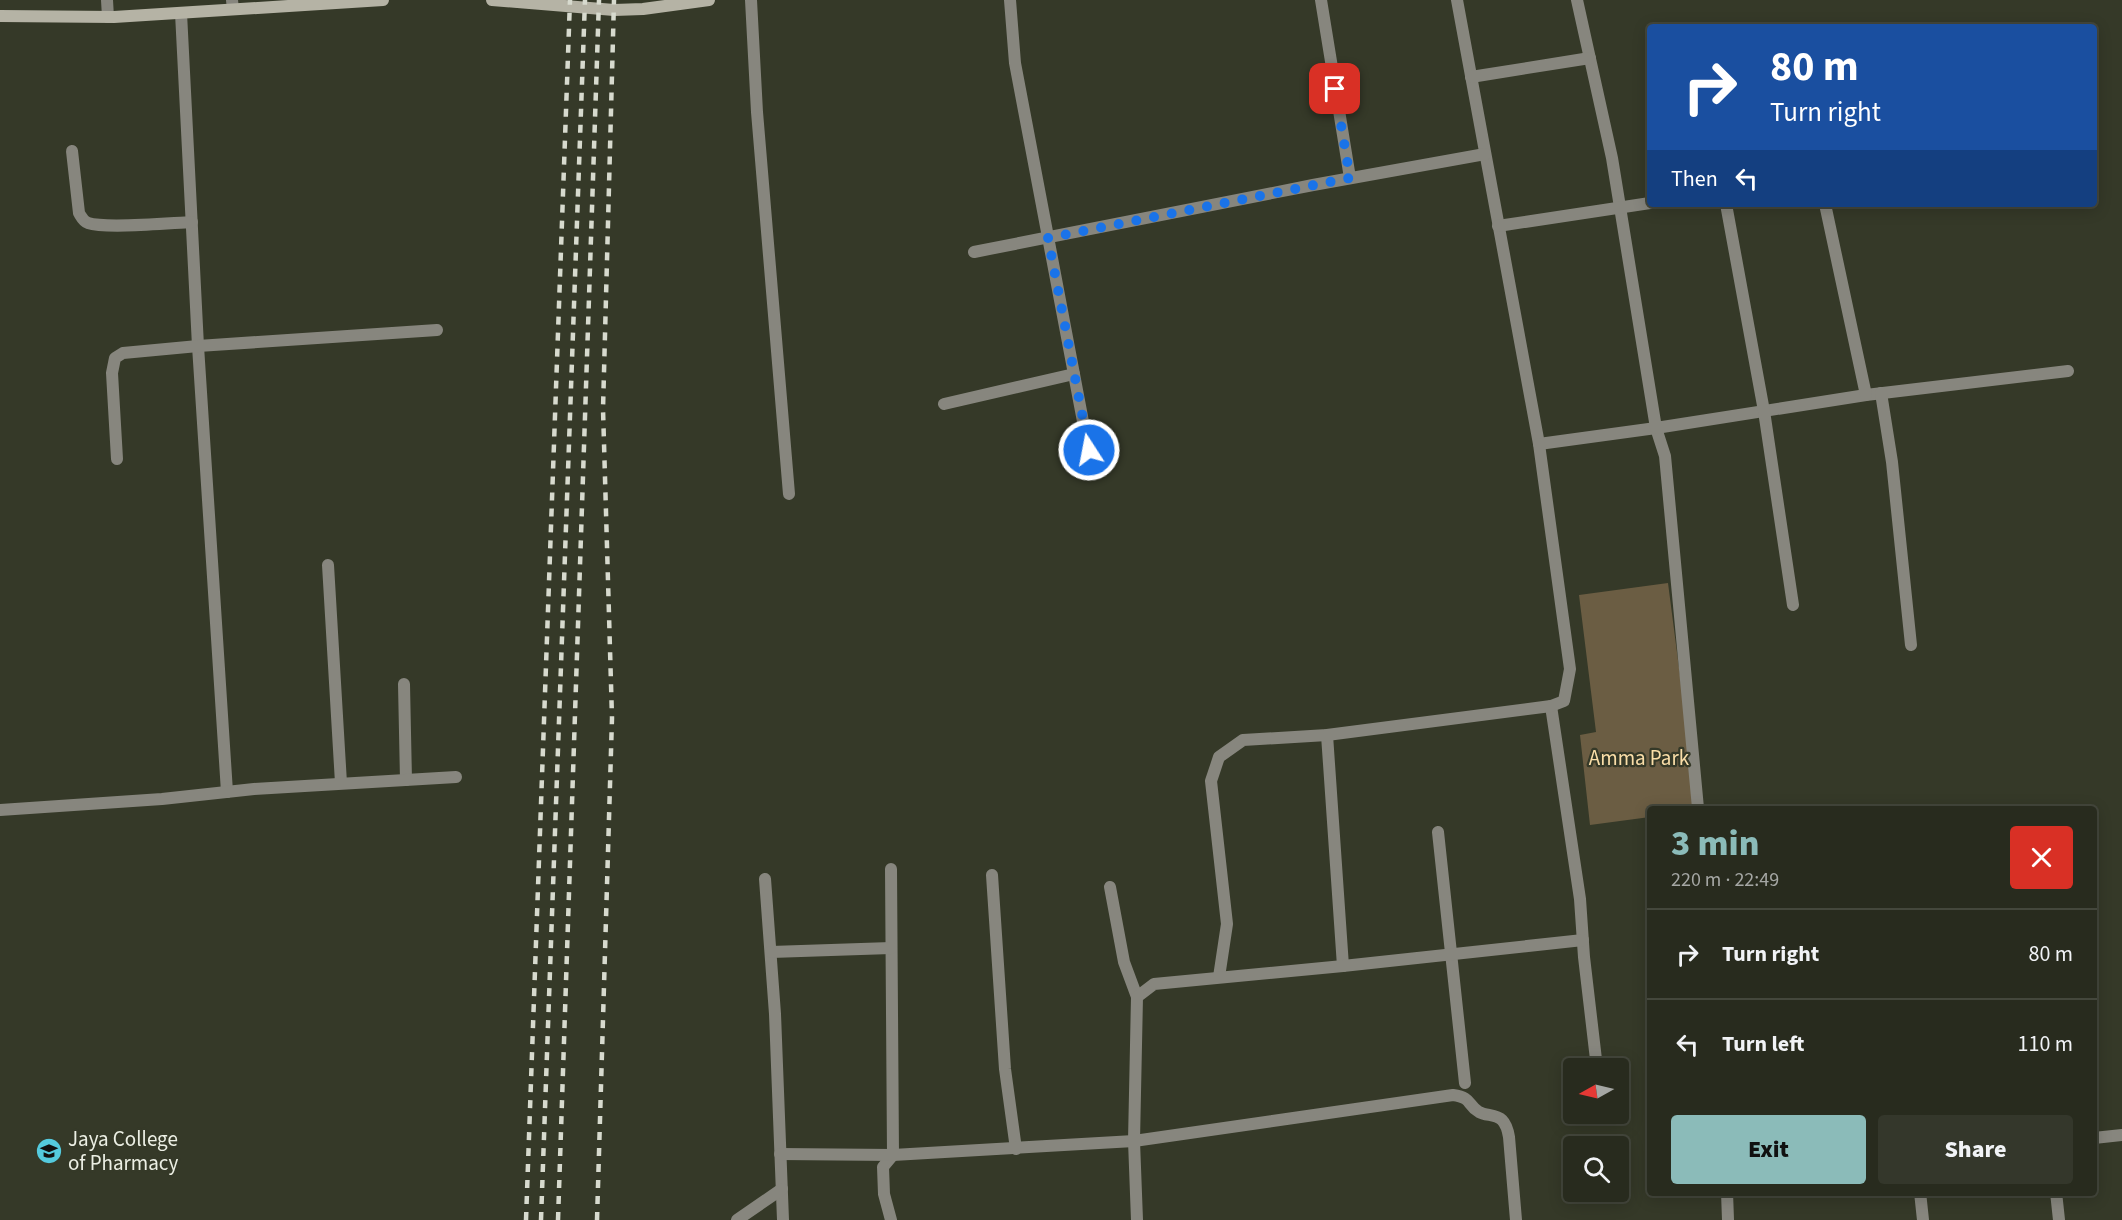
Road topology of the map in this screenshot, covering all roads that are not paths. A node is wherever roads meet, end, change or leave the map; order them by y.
1 (107, 0) edge
2 (383, 0) edge
3 (492, 0) edge
4 (709, 0) edge
5 (751, 0) edge
6 (1010, 0) edge
7 (1321, 0) edge
8 (1457, 0) edge
9 (1577, 0) edge
10 (232, 5) edge
11 (180, 12) junction
12 (0, 16) edge
13 (108, 17) junction
14 (1590, 58) junction
15 (1471, 77) junction
16 (72, 150) dead end
17 (1485, 154) junction
18 (1350, 178) junction
19 (1647, 204) edge
20 (1727, 207) edge
21 (1826, 207) edge
22 (1621, 208) junction
23 (192, 222) junction
24 (1498, 226) junction
25 (1048, 238) junction
26 (974, 252) dead end
27 (437, 330) dead end
28 (198, 346) junction
29 (2068, 371) dead end
30 (1074, 374) junction
31 (1881, 393) junction
32 (1866, 395) junction
33 (944, 404) dead end
34 (1764, 411) junction
35 (1656, 428) junction
36 (1539, 444) junction
37 (117, 459) dead end
38 (1092, 469) dead end
39 (789, 494) dead end
40 (328, 565) dead end
41 (1793, 605) dead end
42 (1911, 645) dead end
43 (404, 684) dead end
44 (1551, 706) junction
45 (1327, 735) junction
46 (456, 777) dead end
47 (406, 780) junction
48 (341, 783) junction
49 (227, 792) junction
50 (1698, 806) edge
51 (0, 810) edge
52 (1437, 832) dead end
53 (891, 868) dead end
54 (992, 875) dead end
55 (765, 879) dead end
56 (1110, 887) dead end
57 (1582, 939) junction
58 (891, 948) junction
59 (771, 952) junction
60 (1450, 954) junction
61 (1343, 966) junction
62 (1219, 977) junction
63 (1137, 998) junction
64 (1596, 1058) edge
65 (1465, 1083) dead end
66 (2122, 1135) edge
67 (2097, 1138) edge
68 (1134, 1141) junction
69 (1017, 1149) junction
70 (780, 1154) junction
71 (893, 1155) junction
72 (782, 1189) junction
73 (1727, 1196) edge
74 (1920, 1196) edge
75 (2056, 1196) edge
76 (737, 1220) edge
77 (783, 1220) edge
78 (891, 1220) edge
79 (1137, 1220) edge
80 (1516, 1220) edge
81 (1728, 1220) edge
82 (1923, 1220) edge
83 (2059, 1220) edge

1 - 13 street
2 - 10 street
3 - 4 street
5 - 39 street
6 - 25 street
7 - 18 street
8 - 15 street
9 - 14 street
10 - 11 street
11 - 13 street
11 - 23 street
12 - 13 street
14 - 15 street
14 - 22 street
15 - 17 street
16 - 23 street
17 - 18 street
17 - 24 street
18 - 25 street
19 - 22 street
20 - 34 street
21 - 32 street
22 - 24 street
22 - 35 street
23 - 28 street
24 - 36 street
25 - 26 street
25 - 30 street
27 - 28 street
28 - 37 street
28 - 49 street
29 - 31 street
30 - 33 street
30 - 38 street
31 - 32 street
31 - 42 street
32 - 34 street
34 - 35 street
34 - 41 street
35 - 36 street
35 - 50 street
36 - 44 street
40 - 48 street
43 - 47 street
44 - 45 street
44 - 57 street
45 - 61 street
45 - 62 street
46 - 47 street
47 - 48 street
48 - 49 street
49 - 51 street
52 - 60 street
53 - 58 street
54 - 69 street
55 - 59 street
56 - 63 street
57 - 60 street
57 - 64 street
58 - 59 street
58 - 71 street
59 - 70 street
60 - 61 street
60 - 65 street
61 - 62 street
62 - 63 street
63 - 68 street
66 - 67 street
68 - 69 street
68 - 79 street
68 - 80 street
69 - 71 street
70 - 71 street
70 - 72 street
71 - 78 street
72 - 76 street
72 - 77 street
73 - 81 street
74 - 82 street
75 - 83 street

